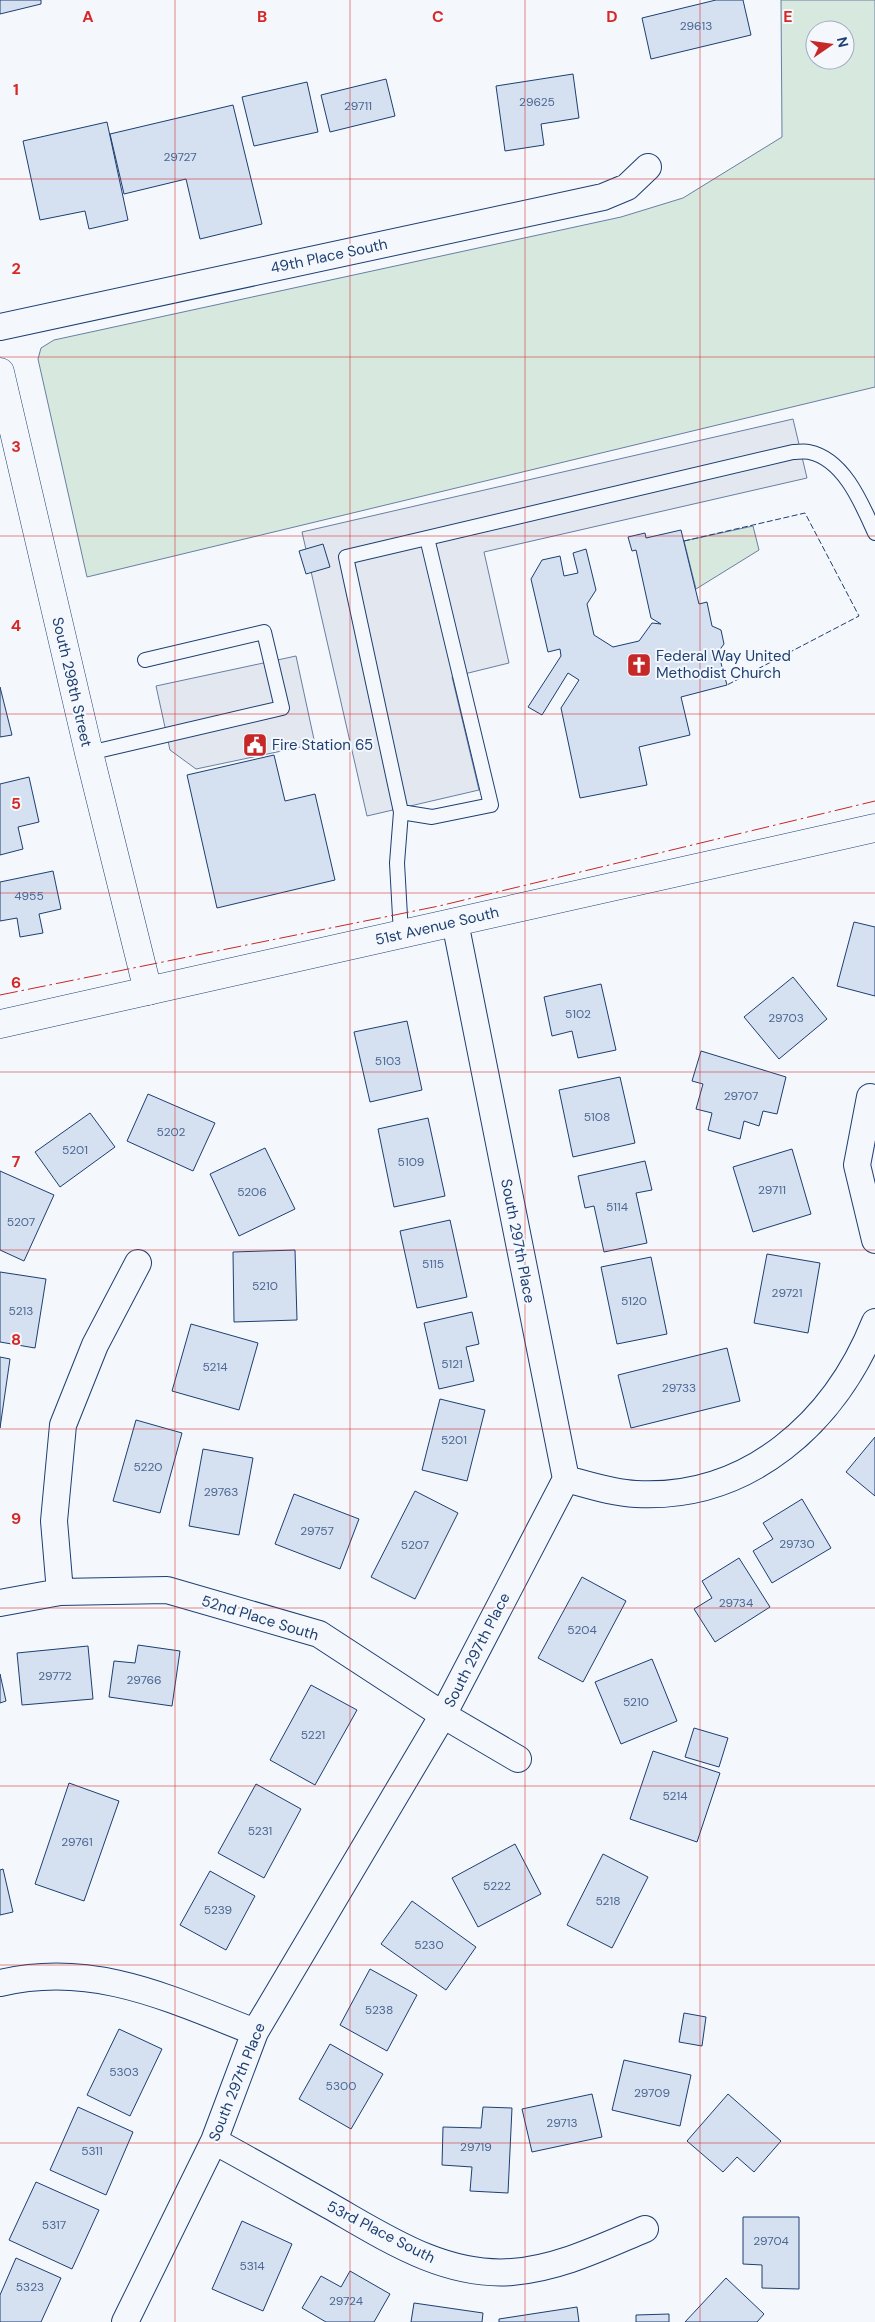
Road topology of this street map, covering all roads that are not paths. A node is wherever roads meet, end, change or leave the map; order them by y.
1 (648, 167) dead end
2 (0, 327) edge
3 (0, 372) edge
4 (875, 533) edge
5 (427, 538) junction
6 (145, 660) dead end
7 (89, 753) junction
8 (402, 812) junction
9 (875, 828) edge
10 (455, 922) junction
11 (401, 934) junction
12 (148, 991) junction
13 (0, 1024) edge
14 (870, 1098) dead end
15 (875, 1240) edge
16 (138, 1263) dead end
17 (875, 1322) edge
18 (566, 1479) junction
19 (60, 1592) junction
20 (0, 1604) edge
21 (443, 1715) junction
22 (518, 1758) dead end
23 (0, 1983) edge
24 (254, 2032) junction
25 (214, 2140) junction
26 (645, 2229) dead end
27 (125, 2322) edge

1 - 2 street, 49th Place South
3 - 7 main road, South 298th Street
4 - 5 lane
5 - 8 lane
5 - 8 lane
6 - 7 lane
7 - 12 main road, South 298th Street
8 - 11 lane
9 - 10 main road, 51st Avenue South
10 - 11 main road, 51st Avenue South
10 - 18 street, South 297th Place
11 - 12 main road, 51st Avenue South
12 - 13 main road, 51st Avenue South
14 - 15 street
16 - 19 street
17 - 18 street
18 - 21 street, South 297th Place
19 - 20 street, 52nd Place South
19 - 21 street, 52nd Place South
21 - 22 street, 52nd Place South
21 - 24 street, South 297th Place
23 - 24 street
24 - 25 street, South 297th Place
25 - 26 street, 53rd Place South
25 - 27 street, South 297th Place

